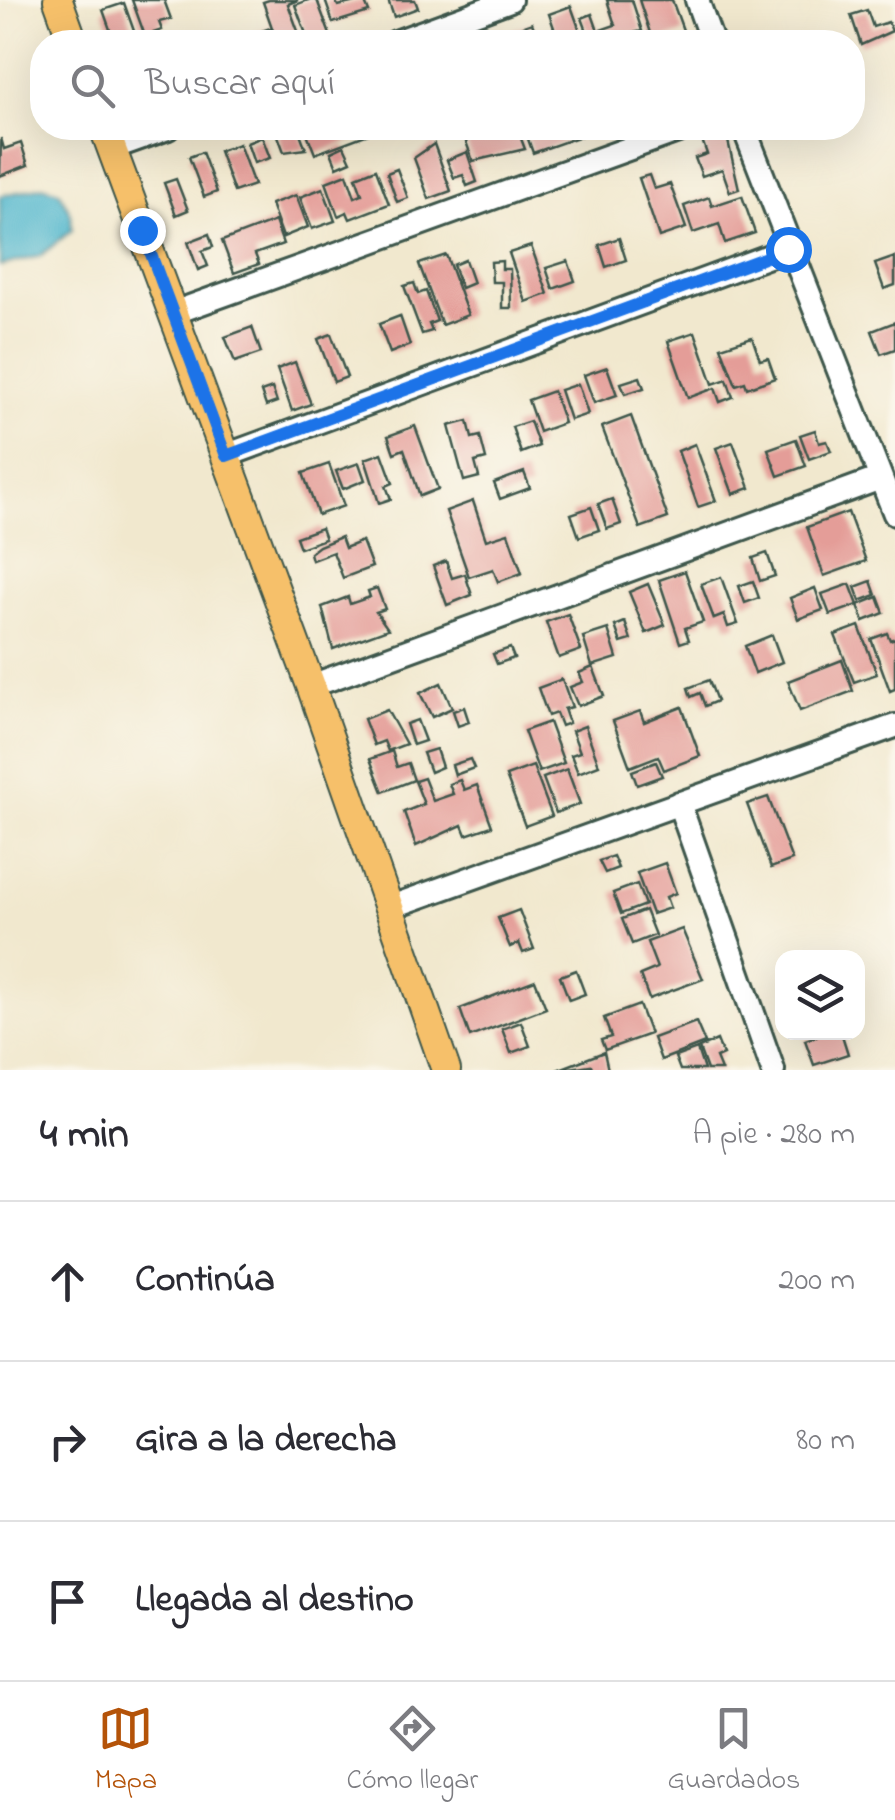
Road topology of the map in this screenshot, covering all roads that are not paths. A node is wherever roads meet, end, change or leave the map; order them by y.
1 (58, 0) edge
2 (510, 0) edge
3 (697, 0) edge
4 (69, 30) edge
5 (429, 30) edge
6 (708, 30) edge
7 (109, 140) edge
8 (653, 140) edge
9 (748, 140) edge
10 (788, 249) junction
11 (173, 313) junction
12 (226, 456) junction
13 (878, 479) junction
14 (895, 514) edge
15 (312, 686) junction
16 (895, 726) edge
17 (679, 803) junction
18 (388, 908) junction
19 (446, 1070) edge
20 (772, 1070) edge

1 - 4 main road
2 - 5 street
3 - 6 street
7 - 11 main road
8 - 11 street
9 - 10 street
10 - 12 street
10 - 13 street
11 - 12 main road
12 - 15 main road
13 - 14 street
13 - 15 street
15 - 18 main road
16 - 17 street
17 - 18 street
17 - 20 street
18 - 19 main road

